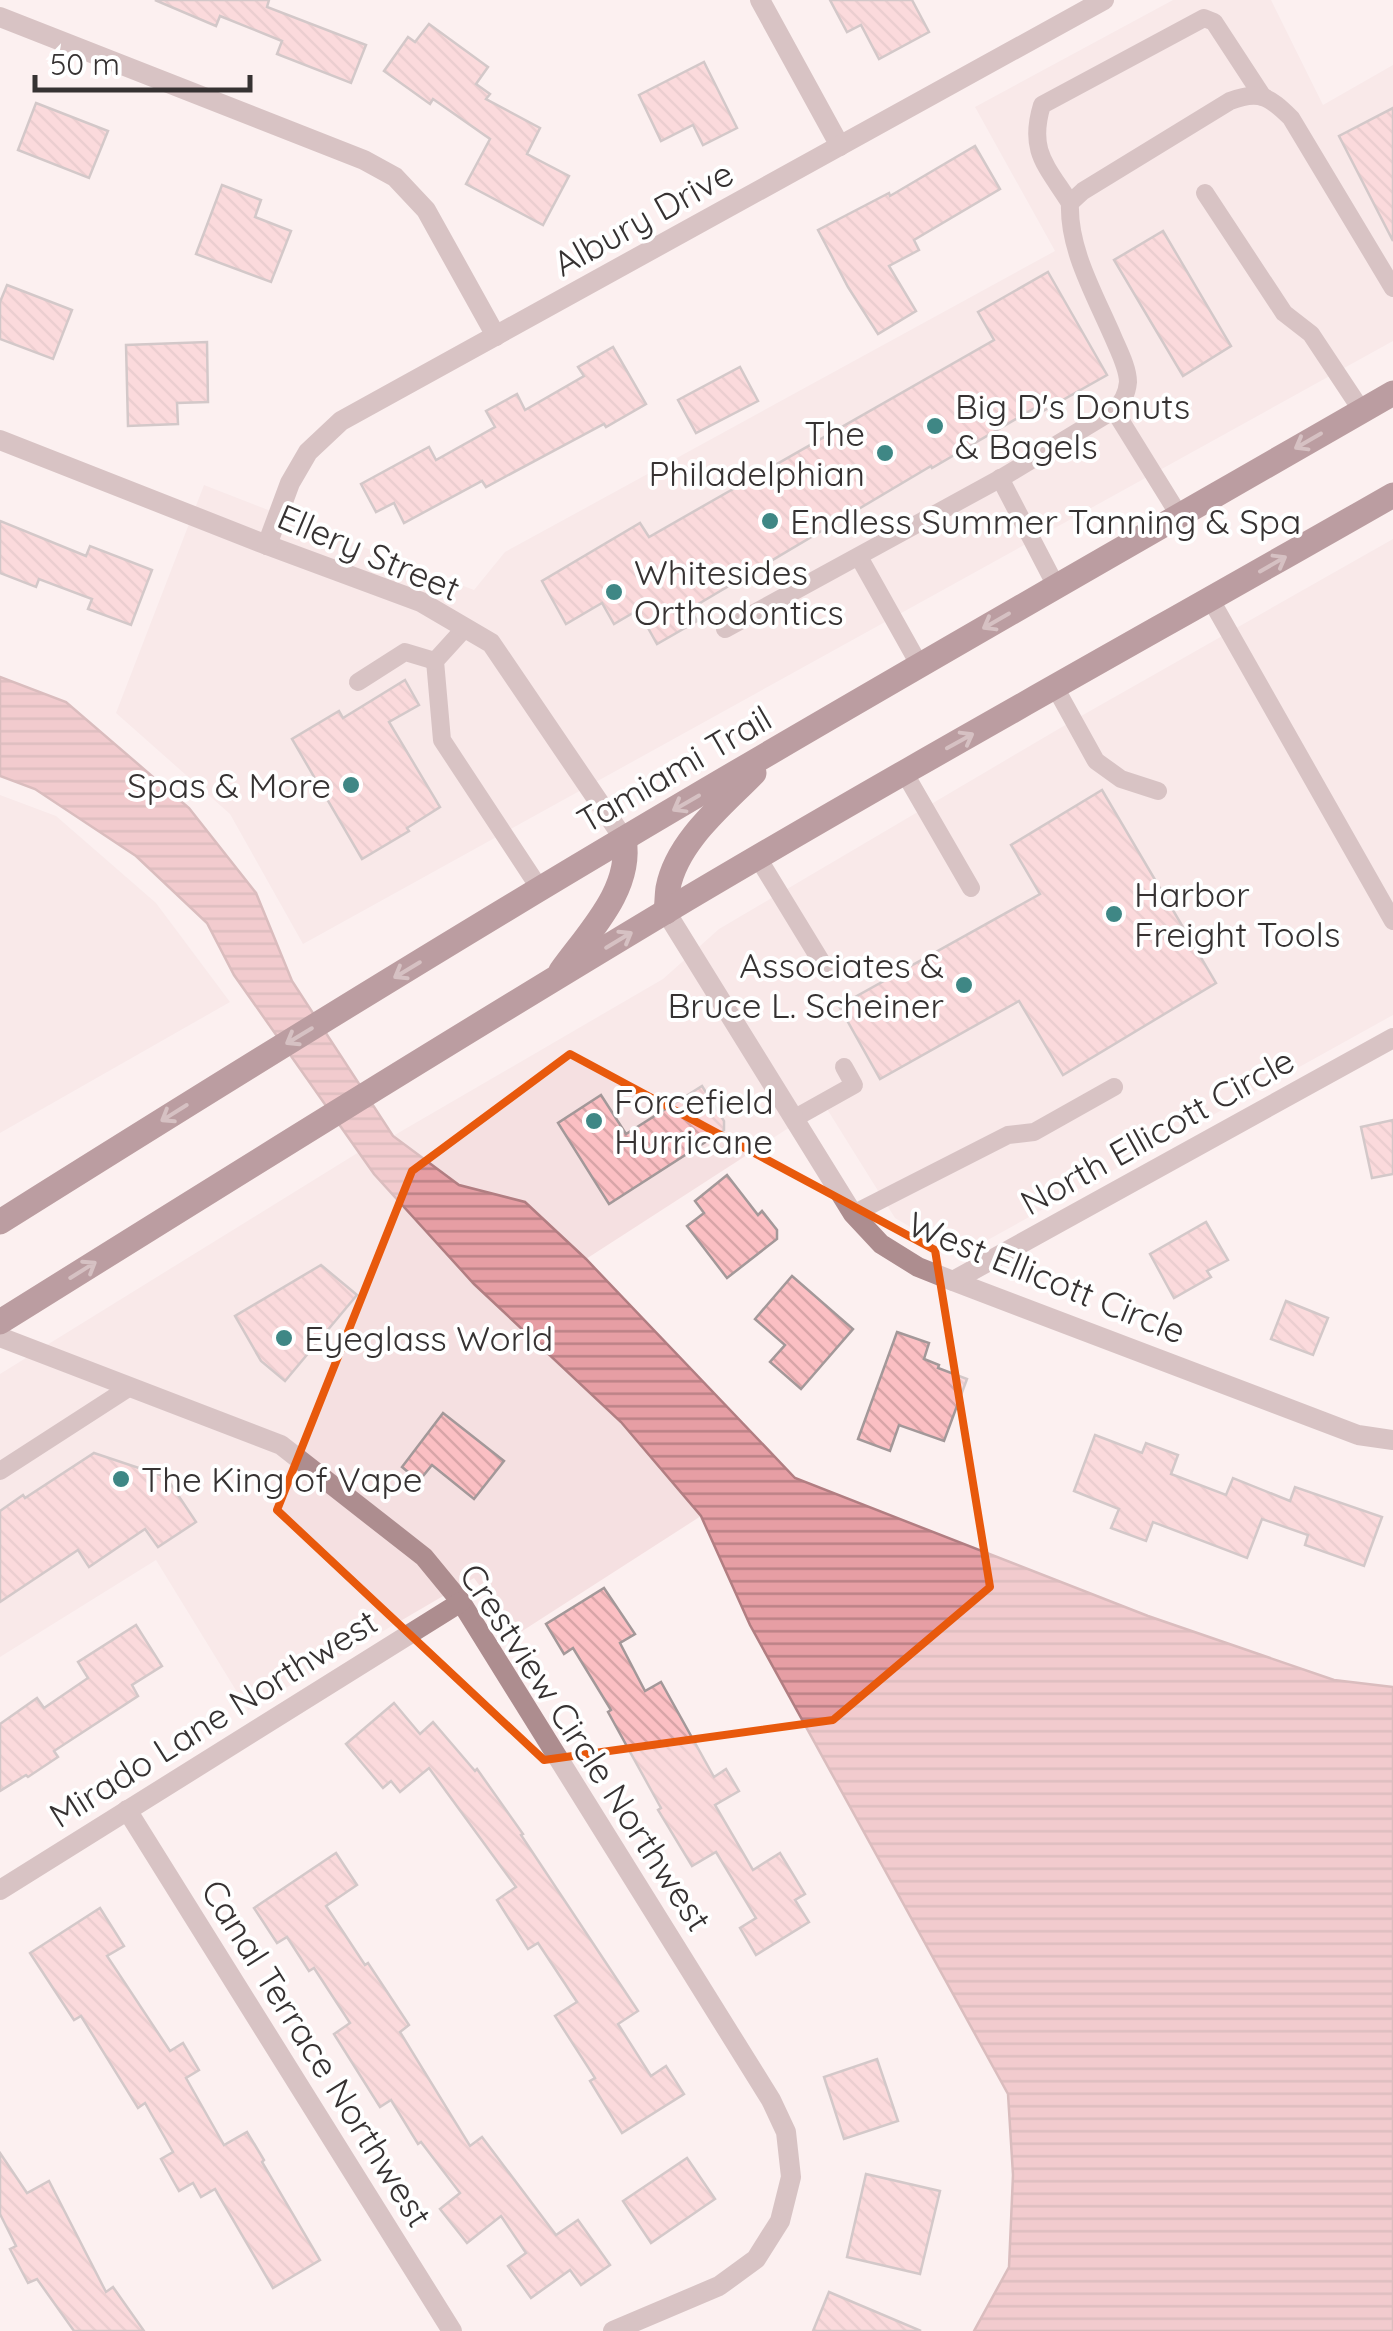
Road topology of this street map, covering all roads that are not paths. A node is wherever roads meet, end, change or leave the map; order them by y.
1 (760, 0) edge
2 (1104, 0) edge
3 (0, 17) edge
4 (1264, 97) junction
5 (840, 146) junction
6 (1205, 193) dead end
7 (1070, 202) junction
8 (1393, 288) edge
9 (496, 336) junction
10 (1393, 393) edge
11 (1114, 410) junction
12 (1362, 411) junction
13 (0, 440) edge
14 (1000, 478) junction
15 (1393, 495) edge
16 (1179, 515) junction
17 (266, 544) junction
18 (859, 557) junction
19 (1056, 586) junction
20 (1211, 600) junction
21 (465, 628) junction
22 (725, 629) dead end
23 (435, 661) junction
24 (920, 666) junction
25 (358, 682) dead end
26 (1054, 688) junction
27 (774, 751) junction
28 (904, 772) junction
29 (1158, 792) dead end
30 (624, 838) junction
31 (758, 858) junction
32 (971, 888) dead end
33 (540, 890) junction
34 (666, 912) junction
35 (1393, 920) edge
36 (826, 971) dead end
37 (555, 979) junction
38 (1393, 1038) edge
39 (844, 1066) dead end
40 (1114, 1088) dead end
41 (795, 1118) junction
42 (854, 1214) junction
43 (0, 1222) edge
44 (953, 1281) junction
45 (0, 1322) edge
46 (0, 1337) edge
47 (130, 1387) junction
48 (1393, 1440) edge
49 (0, 1471) edge
50 (461, 1602) junction
51 (128, 1810) junction
52 (0, 1890) edge
53 (452, 2331) edge
54 (613, 2331) edge

1 - 5 street
2 - 5 street, Albury Drive
3 - 9 street
4 - 7 lane
4 - 7 lane
4 - 8 lane
5 - 9 street, Albury Drive
6 - 12 lane
7 - 11 lane
9 - 17 street, Albury Drive
10 - 12 main road, Tamiami Trail
11 - 14 lane
11 - 16 lane
12 -> 16 main road, Tamiami Trail
13 - 17 street, Ellery Street
14 - 18 lane
14 - 19 lane
20 -> 15 main road
16 - 19 main road, Tamiami Trail
17 - 21 street, Ellery Street
18 - 22 lane
18 - 24 lane
19 -> 24 main road, Tamiami Trail
20 - 26 main road
20 - 35 lane
21 - 23 lane
21 - 30 street, Ellery Street
23 - 25 lane
23 - 33 lane
24 - 27 main road, Tamiami Trail
28 -> 26 main road
26 - 29 lane
27 -> 30 main road, Tamiami Trail
27 - 34 main road
28 - 31 main road
28 - 32 lane
30 - 33 main road, Tamiami Trail
30 - 37 main road
31 - 34 main road
31 - 36 lane
33 -> 43 main road, Tamiami Trail
37 -> 34 main road
34 - 41 street, West Ellicott Circle
45 -> 37 main road
38 - 44 street, North Ellicott Circle
39 - 41 lane
40 - 42 lane
41 - 42 street, West Ellicott Circle
42 - 44 street, West Ellicott Circle
44 - 48 street, West Ellicott Circle
46 - 47 street, Crestview Circle Northwest
47 - 49 lane
47 - 50 street, Crestview Circle Northwest
50 - 51 street, Mirado Lane Northwest
50 - 54 street, Crestview Circle Northwest
51 - 52 street, Mirado Lane Northwest
51 - 53 street, Canal Terrace Northwest

